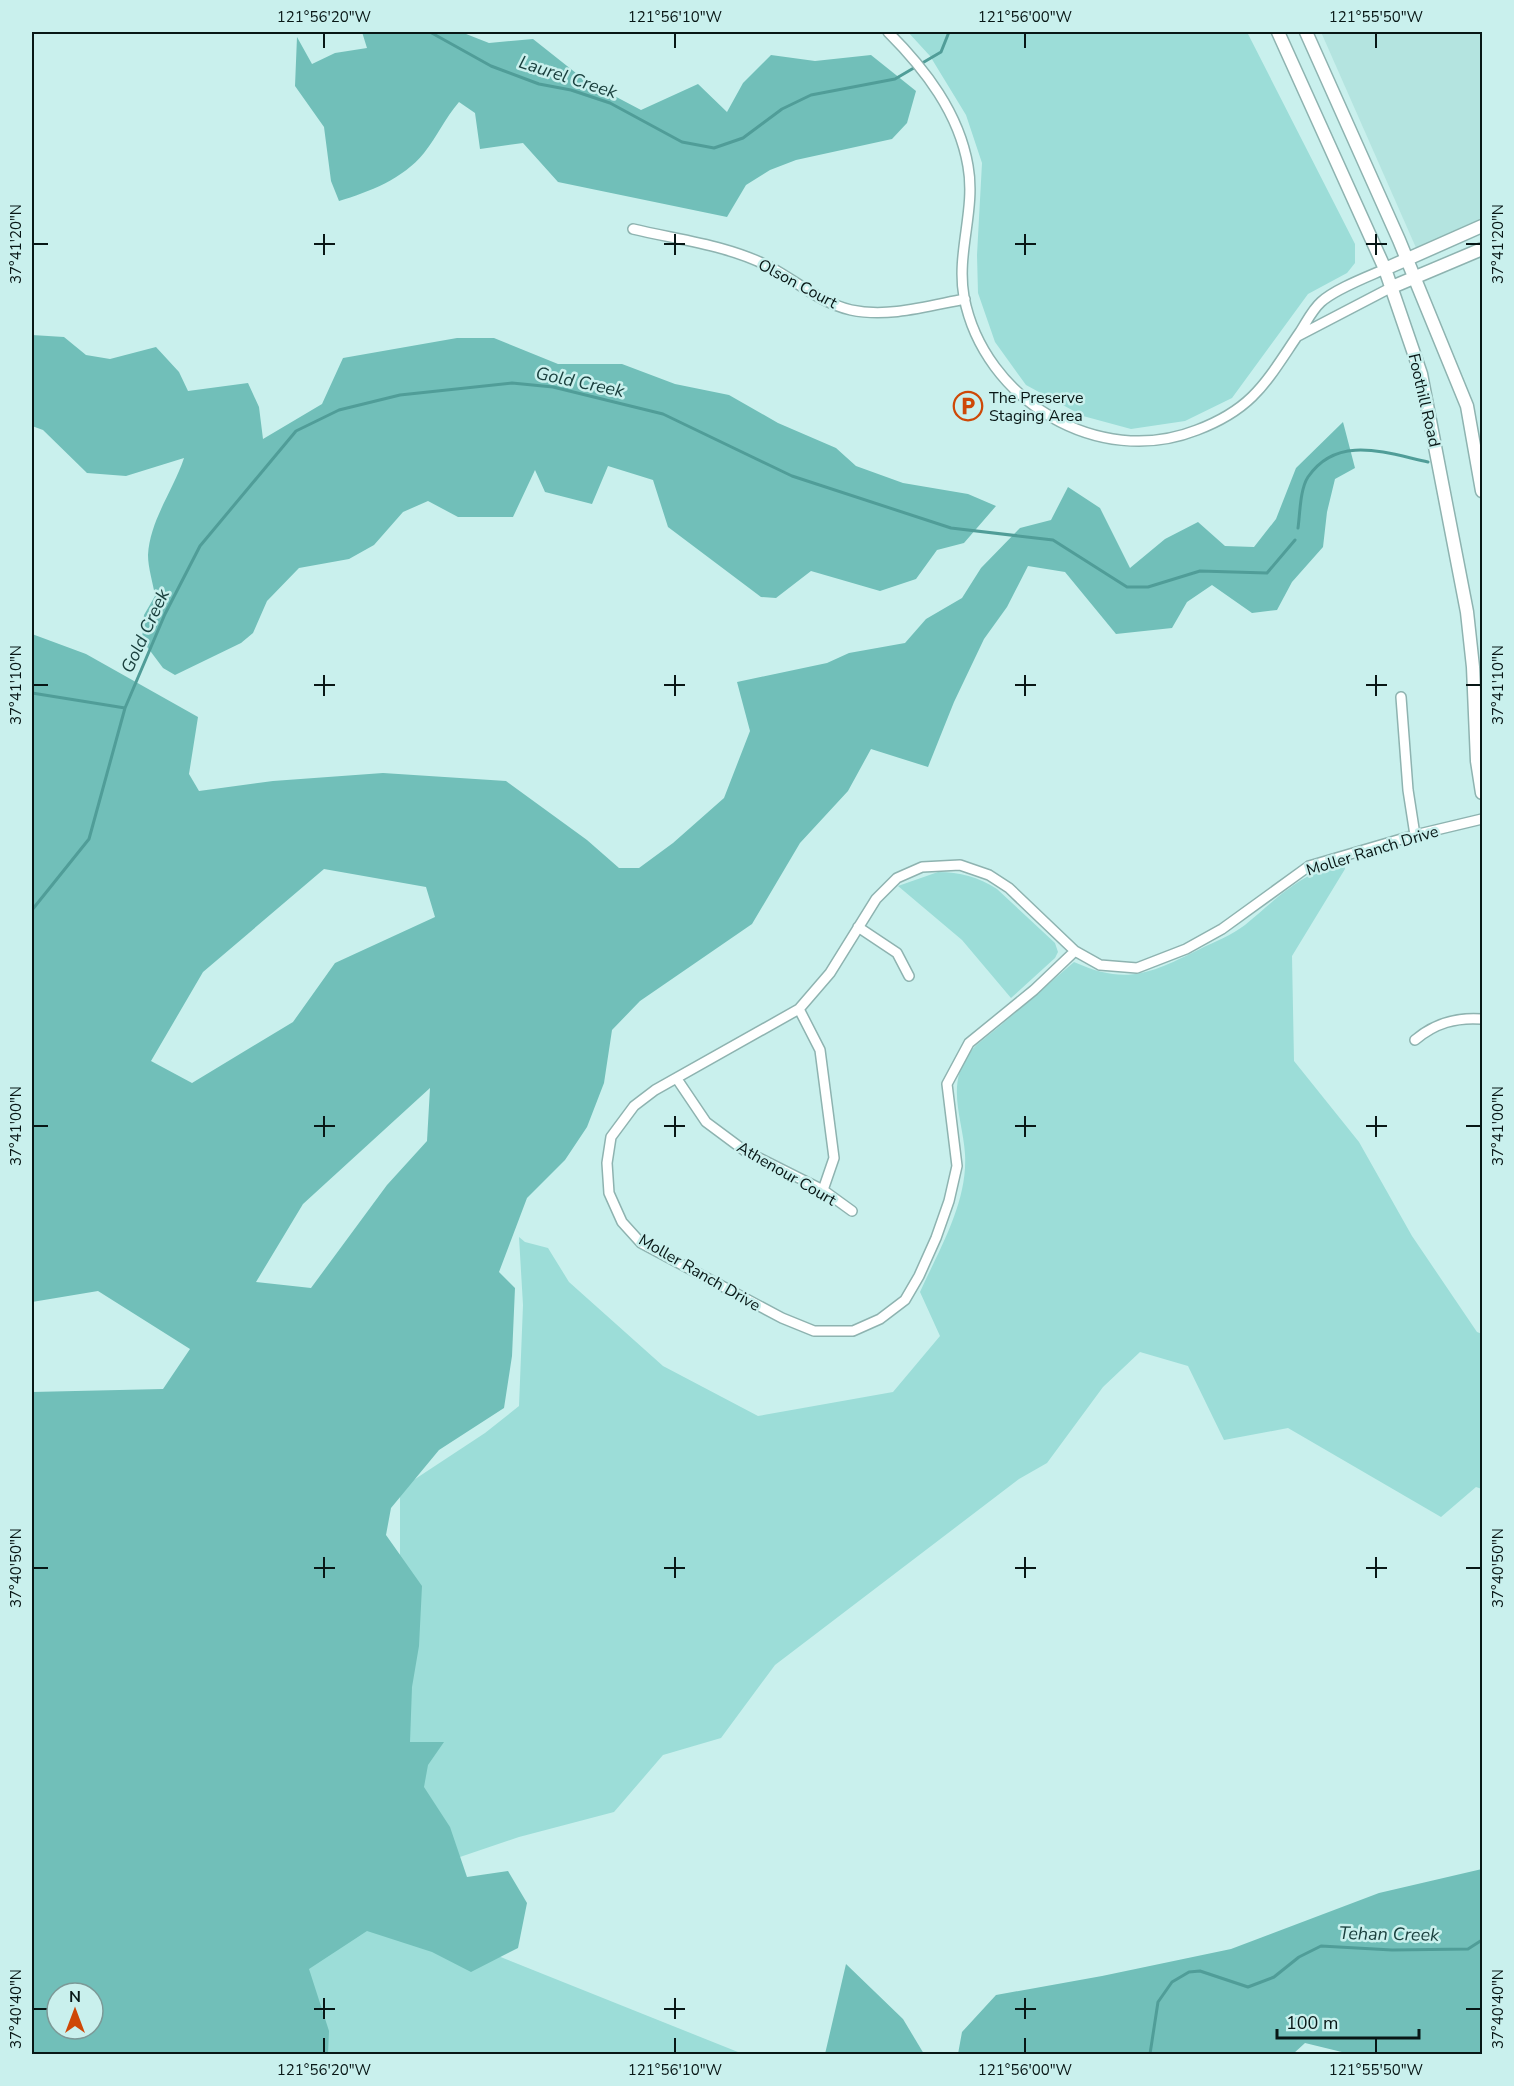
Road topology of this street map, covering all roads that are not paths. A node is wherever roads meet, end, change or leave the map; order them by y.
1 (888, 32) edge
2 (1278, 32) edge
3 (1306, 32) edge
4 (1482, 226) edge
5 (633, 229) dead end
6 (1482, 249) edge
7 (1407, 260) junction
8 (1385, 269) junction
9 (1414, 278) junction
10 (1392, 287) junction
11 (965, 299) junction
12 (1296, 337) junction
13 (1482, 491) edge
14 (1401, 697) dead end
15 (1482, 793) edge
16 (1482, 819) edge
17 (1415, 835) junction
18 (858, 927) junction
19 (1075, 951) junction
20 (909, 976) dead end
21 (799, 1009) junction
22 (1482, 1019) edge
23 (1415, 1040) dead end
24 (677, 1079) junction
25 (823, 1190) junction
26 (852, 1211) dead end

1 - 11 street
2 - 8 main road, Foothill Road
3 - 7 main road, Foothill Road
4 - 7 main road
5 - 11 street, Olson Court
6 - 9 main road
7 - 8 main road
7 - 9 main road, Foothill Road
8 - 10 main road, Foothill Road
8 - 12 street
9 - 10 main road
9 - 13 main road, Foothill Road
10 - 12 street
10 - 15 main road, Foothill Road
11 - 12 street
14 - 17 street
16 - 17 street, Moller Ranch Drive
17 - 19 street, Moller Ranch Drive
18 - 19 street, Moller Ranch Drive
18 - 20 street
18 - 21 street, Moller Ranch Drive
19 - 24 street, Moller Ranch Drive
21 - 24 street, Moller Ranch Drive
21 - 25 street
22 - 23 street
24 - 25 street, Athenour Court
25 - 26 street, Athenour Court

